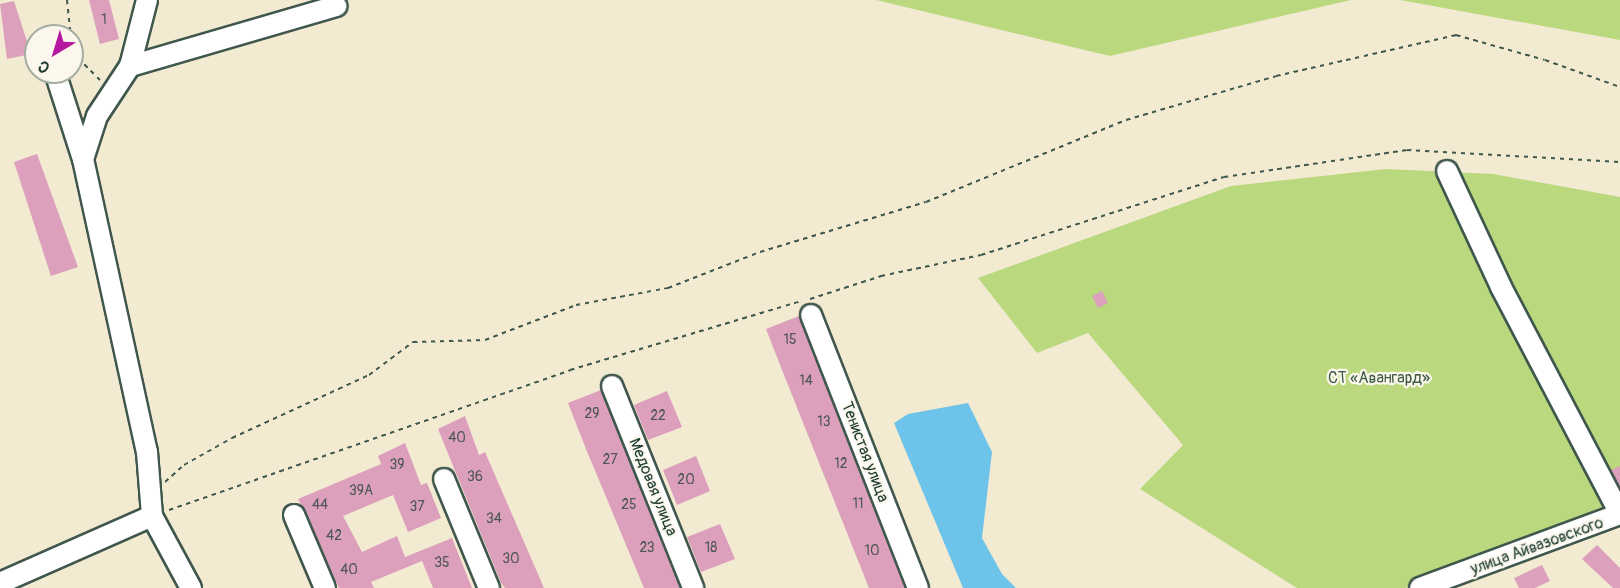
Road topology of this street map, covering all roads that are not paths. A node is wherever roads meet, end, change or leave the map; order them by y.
1 (147, 0) edge
2 (336, 6) dead end
3 (130, 66) junction
4 (60, 84) edge
5 (83, 159) junction
6 (1447, 171) dead end
7 (811, 315) dead end
8 (612, 386) dead end
9 (444, 480) dead end
10 (1620, 514) edge
11 (294, 515) dead end
12 (152, 516) junction
13 (4, 584) edge
14 (191, 588) edge
15 (325, 588) edge
16 (489, 588) edge
17 (693, 588) edge
18 (918, 588) edge
19 (1420, 588) edge

1 - 3 street
2 - 3 street
3 - 5 street
4 - 5 street
5 - 12 street
6 - 10 street
7 - 18 street, Тенистая улица
8 - 17 street, Медовая улица
9 - 16 street
10 - 19 street, улица Айвазовского
11 - 15 street
12 - 13 street
12 - 14 street

